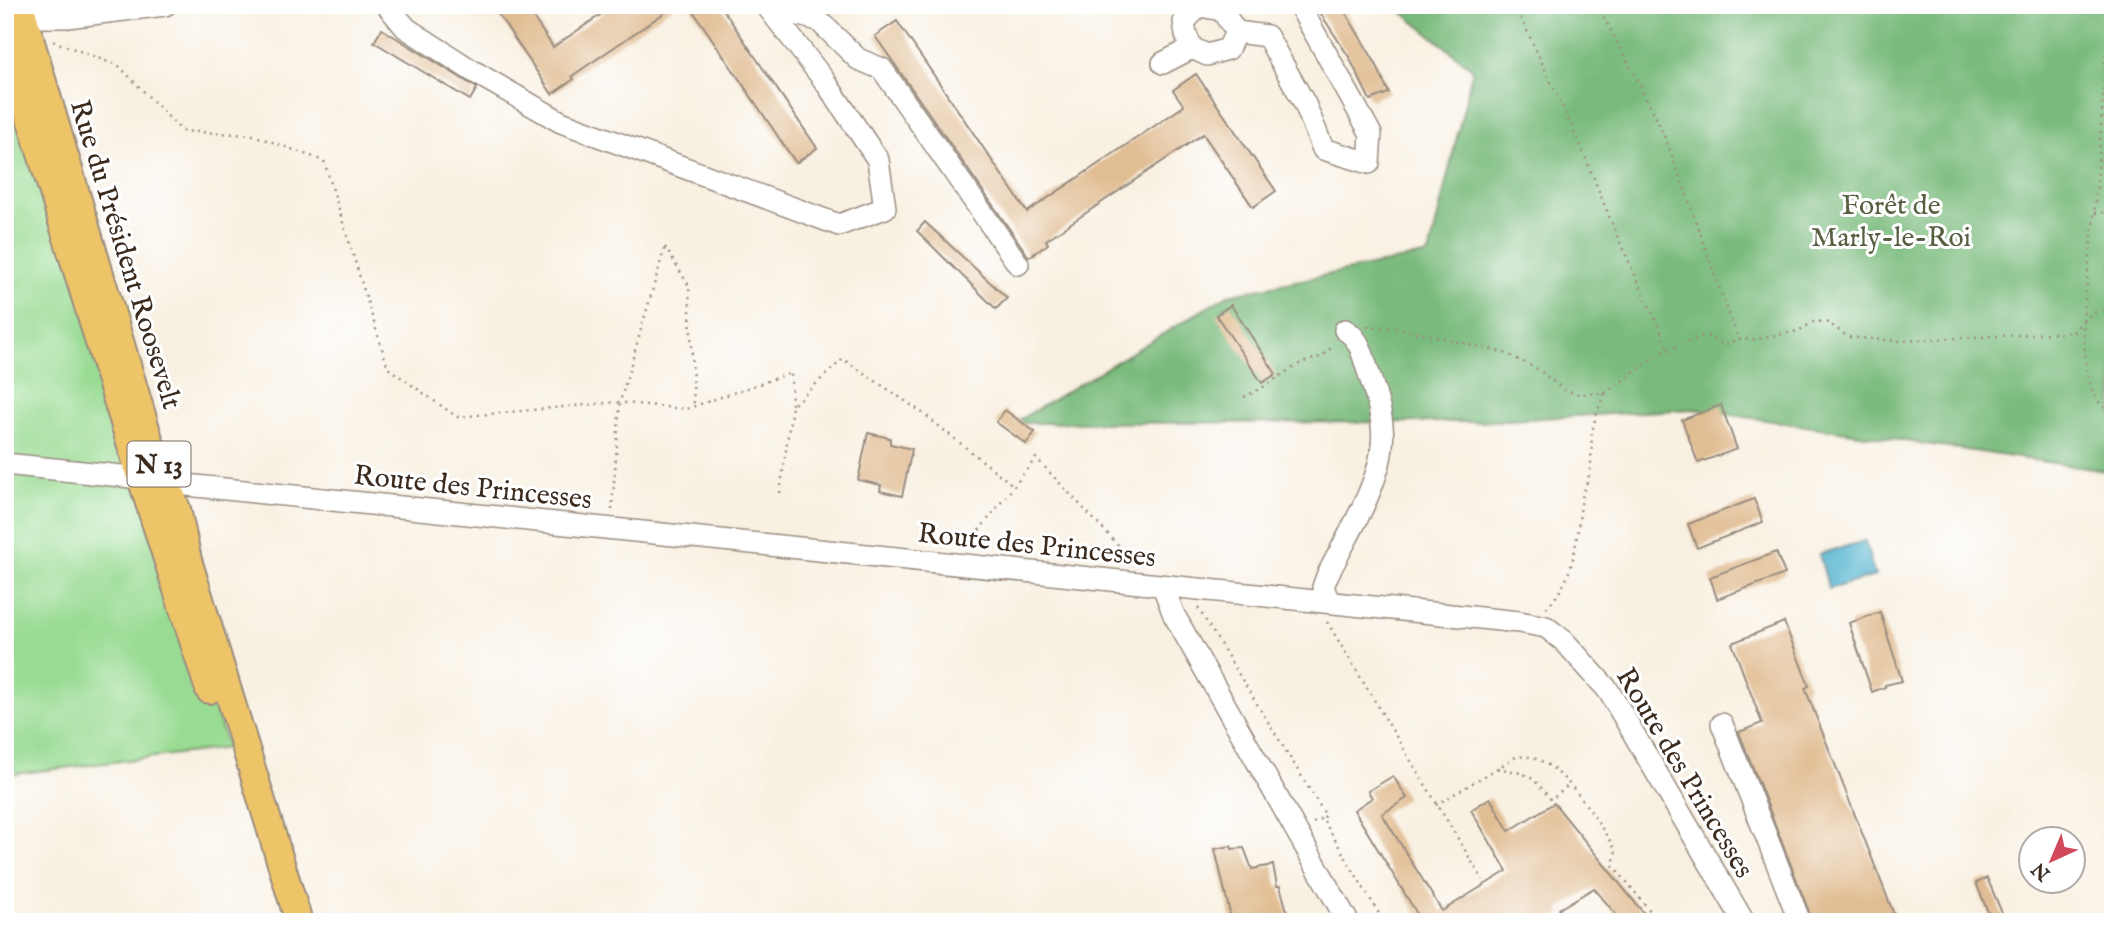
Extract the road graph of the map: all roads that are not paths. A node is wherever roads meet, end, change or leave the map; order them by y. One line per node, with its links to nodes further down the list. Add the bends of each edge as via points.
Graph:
1 (164, 5): 6 (street)
2 (387, 5): 4 (street, via 406,29 561,122 839,225 885,208 877,160 824,79)
3 (1299, 5): 7 (street, via 1371,134 1369,163 1323,149 1305,104 1267,36)
4 (767, 6): 10 (street, via 818,20 858,59 882,69)
5 (1210, 7): 7 (street); 8 (street, via 1184,22)
6 (16, 20): 13 (main road, Rue du Président Roosevelt / N 13); 14 (main road, Rue du Président Roosevelt / N 13)
7 (1236, 32): 8 (street, via 1228,49 1207,55)
8 (1192, 48): 9 (street)
9 (1163, 63)
10 (1018, 264)
11 (1345, 330): 16 (street, via 1357,341 1371,379 1381,417 1382,446 1368,491 1323,587)
12 (5, 464): 13 (street)
13 (141, 478): 18 (main road, Rue du Président Roosevelt / N 13)
14 (167, 483): 15 (street, Route des Princesses); 19 (main road, Rue du Président Roosevelt / N 13)
15 (1164, 586): 16 (street, Route des Princesses); 20 (street, via 1174,615)
16 (1328, 612): 21 (street, Route des Princesses, via 1546,627 1608,690)
17 (1722, 724): 22 (street)
18 (281, 922)
19 (299, 922)
20 (1348, 922)
21 (1744, 922)
22 (1800, 922)

